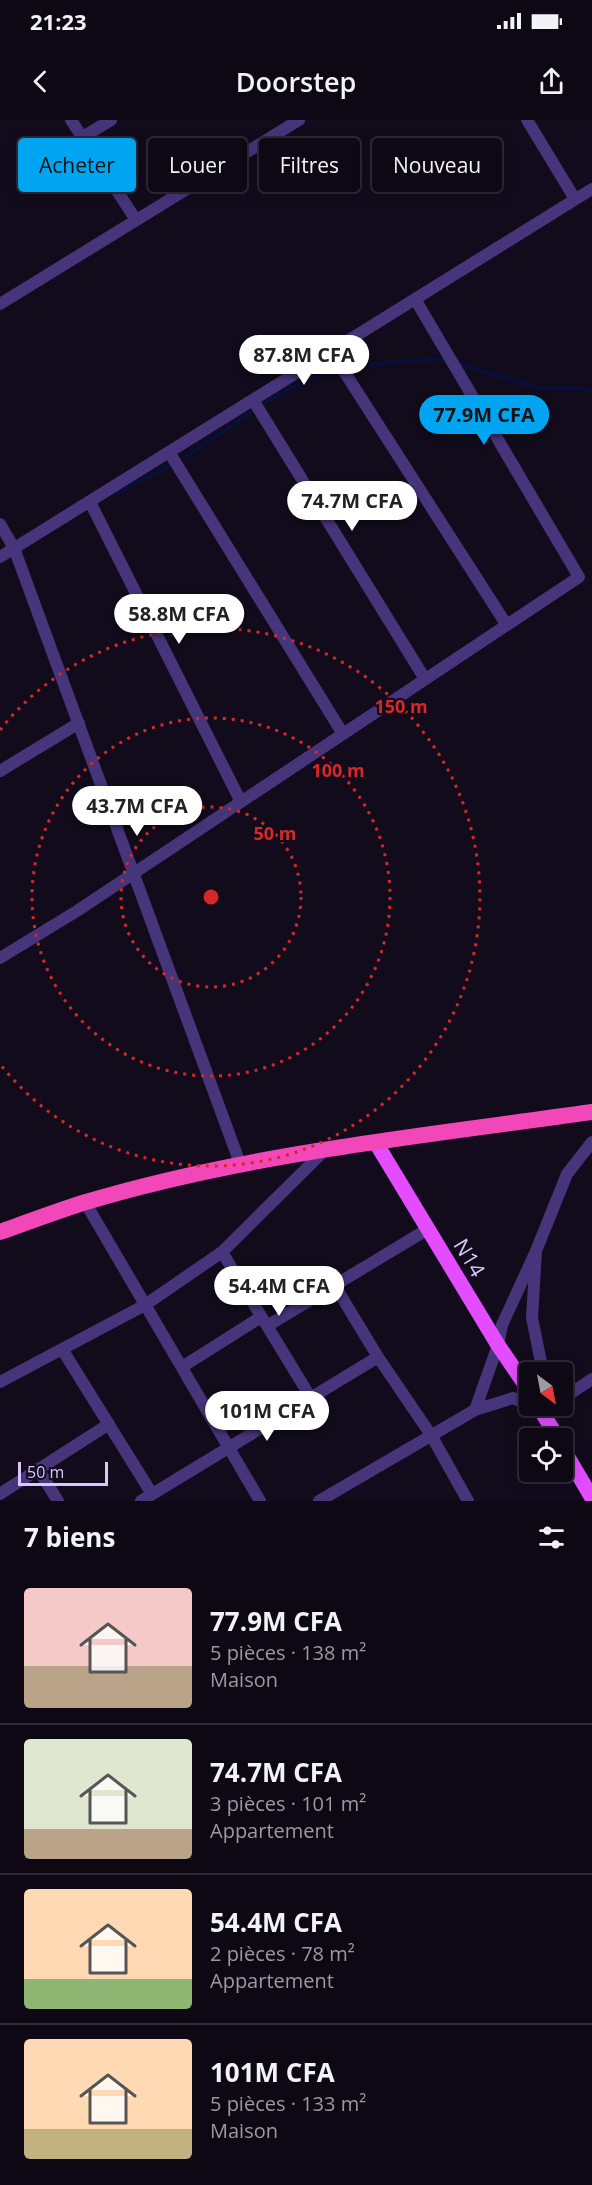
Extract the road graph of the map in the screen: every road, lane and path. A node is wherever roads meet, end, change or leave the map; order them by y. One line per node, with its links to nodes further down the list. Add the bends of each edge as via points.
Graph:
1 (70, 120): 5 (street)
2 (111, 120): 5 (street)
3 (300, 120): 9 (street)
4 (527, 120): 8 (street)
5 (81, 138)
6 (592, 189): 8 (street)
7 (117, 192): 9 (street)
8 (575, 199): 10 (street)
9 (136, 220): 11 (street)
10 (415, 299): 12 (street); 19 (street, via 579,577)
11 (0, 303)
12 (331, 351): 13 (street); 19 (street)
13 (253, 400): 14 (street); 20 (street)
14 (169, 453): 15 (street); 22 (street)
15 (90, 502): 17 (street); 24 (street)
16 (0, 524): 17 (street)
17 (14, 548): 18 (street); 21 (street)
18 (0, 557)
19 (506, 624): 20 (street)
20 (424, 679): 22 (street)
21 (79, 723): 23 (street); 25 (street)
22 (343, 734): 24 (street)
23 (0, 771)
24 (241, 802): 25 (street)
25 (134, 873): 26 (street); 31 (street)
26 (0, 958)
27 (592, 1112): 29 (highway)
28 (592, 1142): 35 (street, via 567,1174)
29 (376, 1143): 30 (highway); 33 (main road, N14)
30 (324, 1151): 31 (highway); 36 (street)
31 (241, 1166): 32 (highway)
32 (85, 1202): 34 (highway); 38 (street)
33 (428, 1229): 37 (street); 40 (main road, N14)
34 (0, 1232)
35 (536, 1251): 40 (street, via 501,1325); 43 (street, via 532,1318)
36 (222, 1252): 38 (street); 39 (street)
37 (335, 1286): 39 (street); 42 (street)
38 (146, 1305): 41 (street); 44 (street)
39 (264, 1322): 44 (street); 49 (street)
40 (498, 1345): 45 (main road, N14); 51 (street)
41 (62, 1349): 47 (street); 52 (street)
42 (378, 1357): 49 (street); 53 (street)
43 (541, 1362)
44 (182, 1367): 54 (street)
45 (519, 1376)
46 (592, 1379): 48 (street)
47 (0, 1382)
48 (573, 1392)
49 (311, 1398): 54 (street)
50 (519, 1400): 51 (street)
51 (475, 1410): 53 (street)
52 (109, 1424): 56 (street); 58 (street)
53 (432, 1436): 63 (street); 64 (street)
54 (229, 1448): 58 (street); 62 (street)
55 (573, 1466): 59 (main road)
56 (38, 1469): 57 (street); 60 (street)
57 (0, 1494)
58 (152, 1494): 61 (street)
59 (592, 1498)
60 (58, 1501)
61 (141, 1501)
62 (260, 1501)
63 (319, 1501)
64 (468, 1501)

